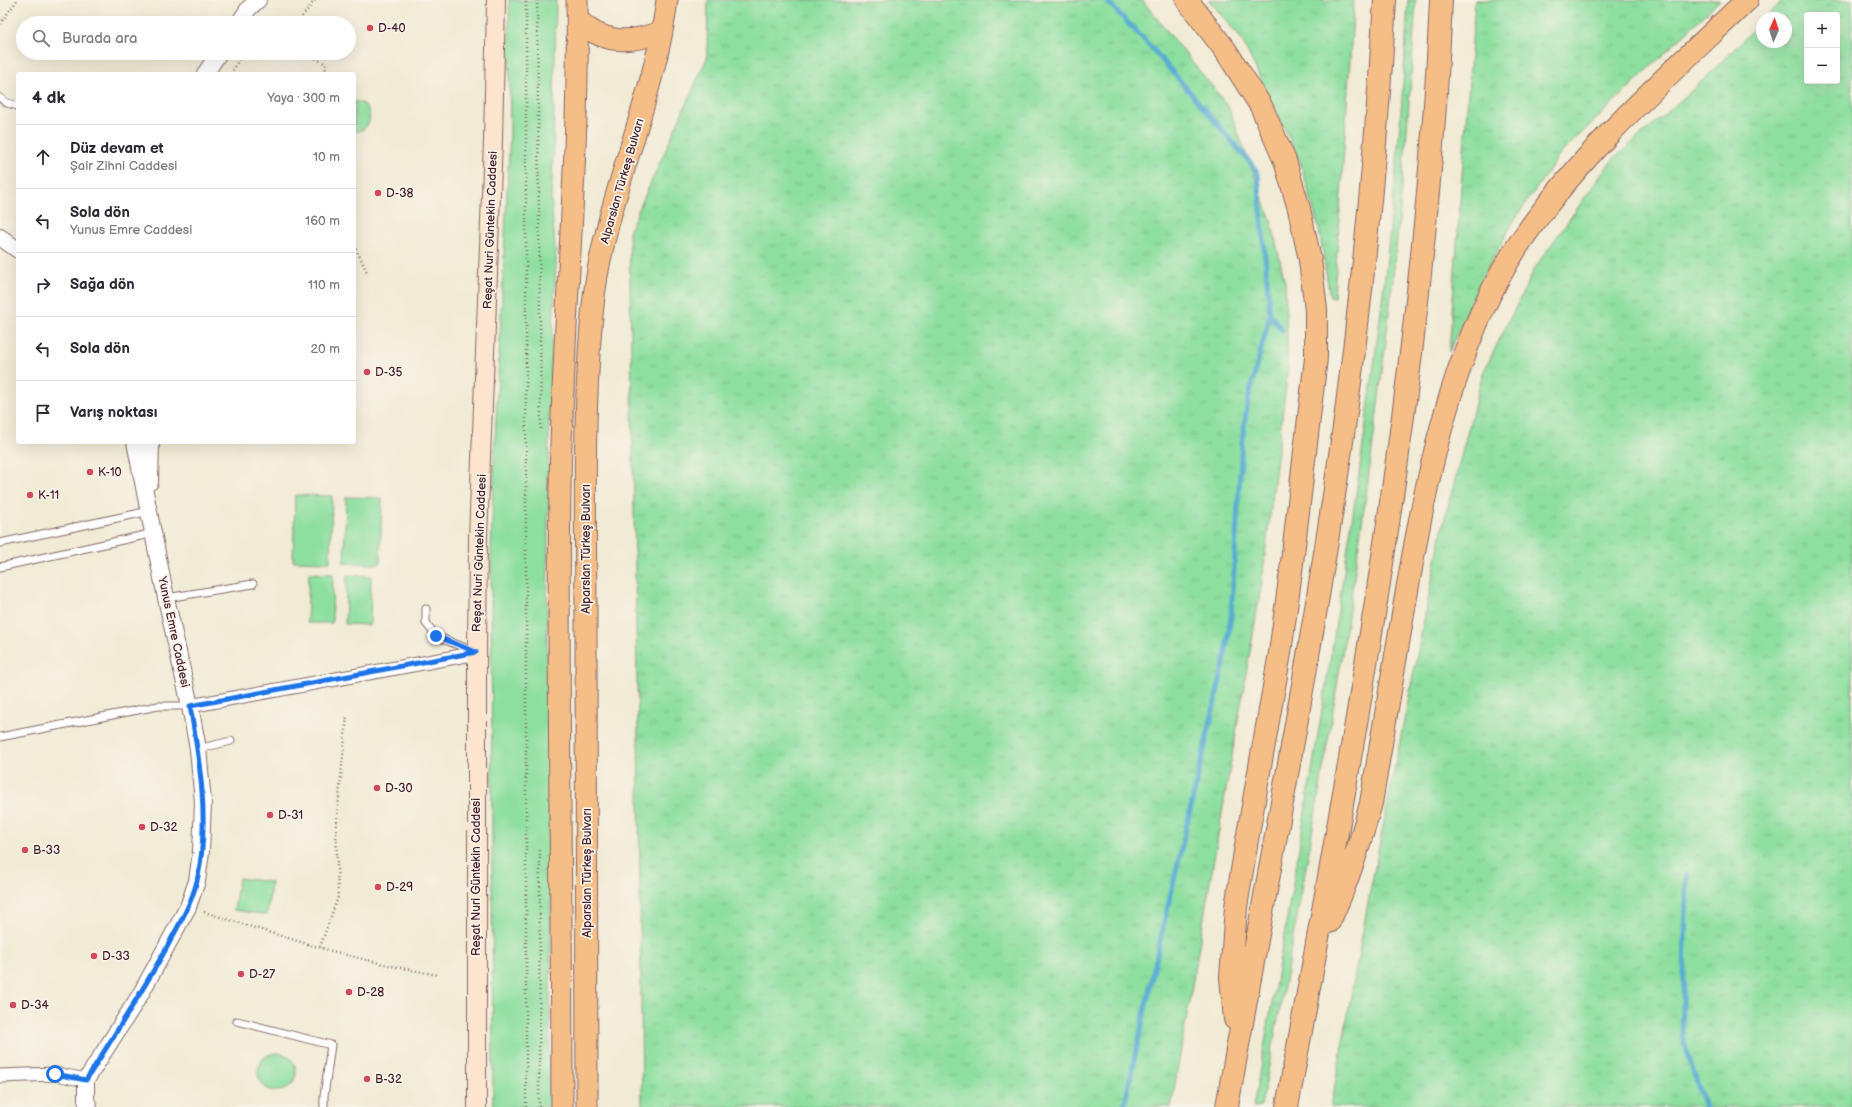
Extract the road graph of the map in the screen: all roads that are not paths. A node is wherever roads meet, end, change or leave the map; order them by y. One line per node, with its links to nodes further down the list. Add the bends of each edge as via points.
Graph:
1 (258, 0): 9 (street)
2 (496, 0): 27 (main road, Reşat Nuri Güntekin Caddesi)
3 (667, 0): 10 (main road, Alparslan Türkeş Bulvarı)
4 (1187, 0): 34 (highway, via 1226,51 1261,106 1285,161 1310,260 1316,310 1316,358 1291,571 1280,653 1236,907 1231,977)
5 (1385, 0): 34 (highway, via 1377,125 1345,422 1322,573)
6 (1441, 0): 32 (highway, via 1423,245 1394,485)
7 (1746, 0): 32 (highway, via 1643,100 1570,176 1522,240 1483,310 1446,410 1429,477 1415,543 1371,803 1338,902)
8 (577, 10): 10 (main road, via 586,28 601,37 627,40); 40 (main road, via 575,129 562,373 560,491)
9 (244, 16)
10 (662, 31): 41 (main road, Alparslan Türkeş Bulvarı, via 641,115 607,226 594,302 590,348 586,461)
11 (214, 60): 12 (street)
12 (206, 72)
13 (0, 98): 14 (lane)
14 (16, 105)
15 (0, 236): 16 (street); 17 (street)
16 (16, 240)
17 (16, 248)
18 (135, 444): 20 (street, Yunus Emre Caddesi)
19 (151, 444): 20 (street, Yunus Emre Caddesi)
20 (150, 511): 21 (street, Yunus Emre Caddesi); 22 (lane)
21 (154, 533): 23 (lane); 25 (street, Yunus Emre Caddesi)
22 (0, 543)
23 (0, 567)
24 (253, 584): 25 (lane)
25 (166, 598): 28 (street, Yunus Emre Caddesi)
26 (426, 609): 27 (lane, via 426,623 436,636)
27 (476, 652): 28 (street); 39 (main road, Reşat Nuri Güntekin Caddesi)
28 (190, 706): 29 (lane, via 158,706); 31 (street, Yunus Emre Caddesi)
29 (0, 737)
30 (231, 741): 31 (lane)
31 (198, 749): 36 (street, Yunus Emre Caddesi, via 203,802 197,881 188,907 140,995)
32 (1315, 950): 43 (highway)
33 (237, 1021): 38 (lane, via 331,1045)
34 (1237, 1048): 42 (highway)
35 (0, 1076): 36 (street, via 55,1074)
36 (86, 1080): 37 (street, via 86,1100)
37 (89, 1107)
38 (324, 1107)
39 (477, 1107)
40 (562, 1107)
41 (587, 1107)
42 (1227, 1107)
43 (1287, 1107)

